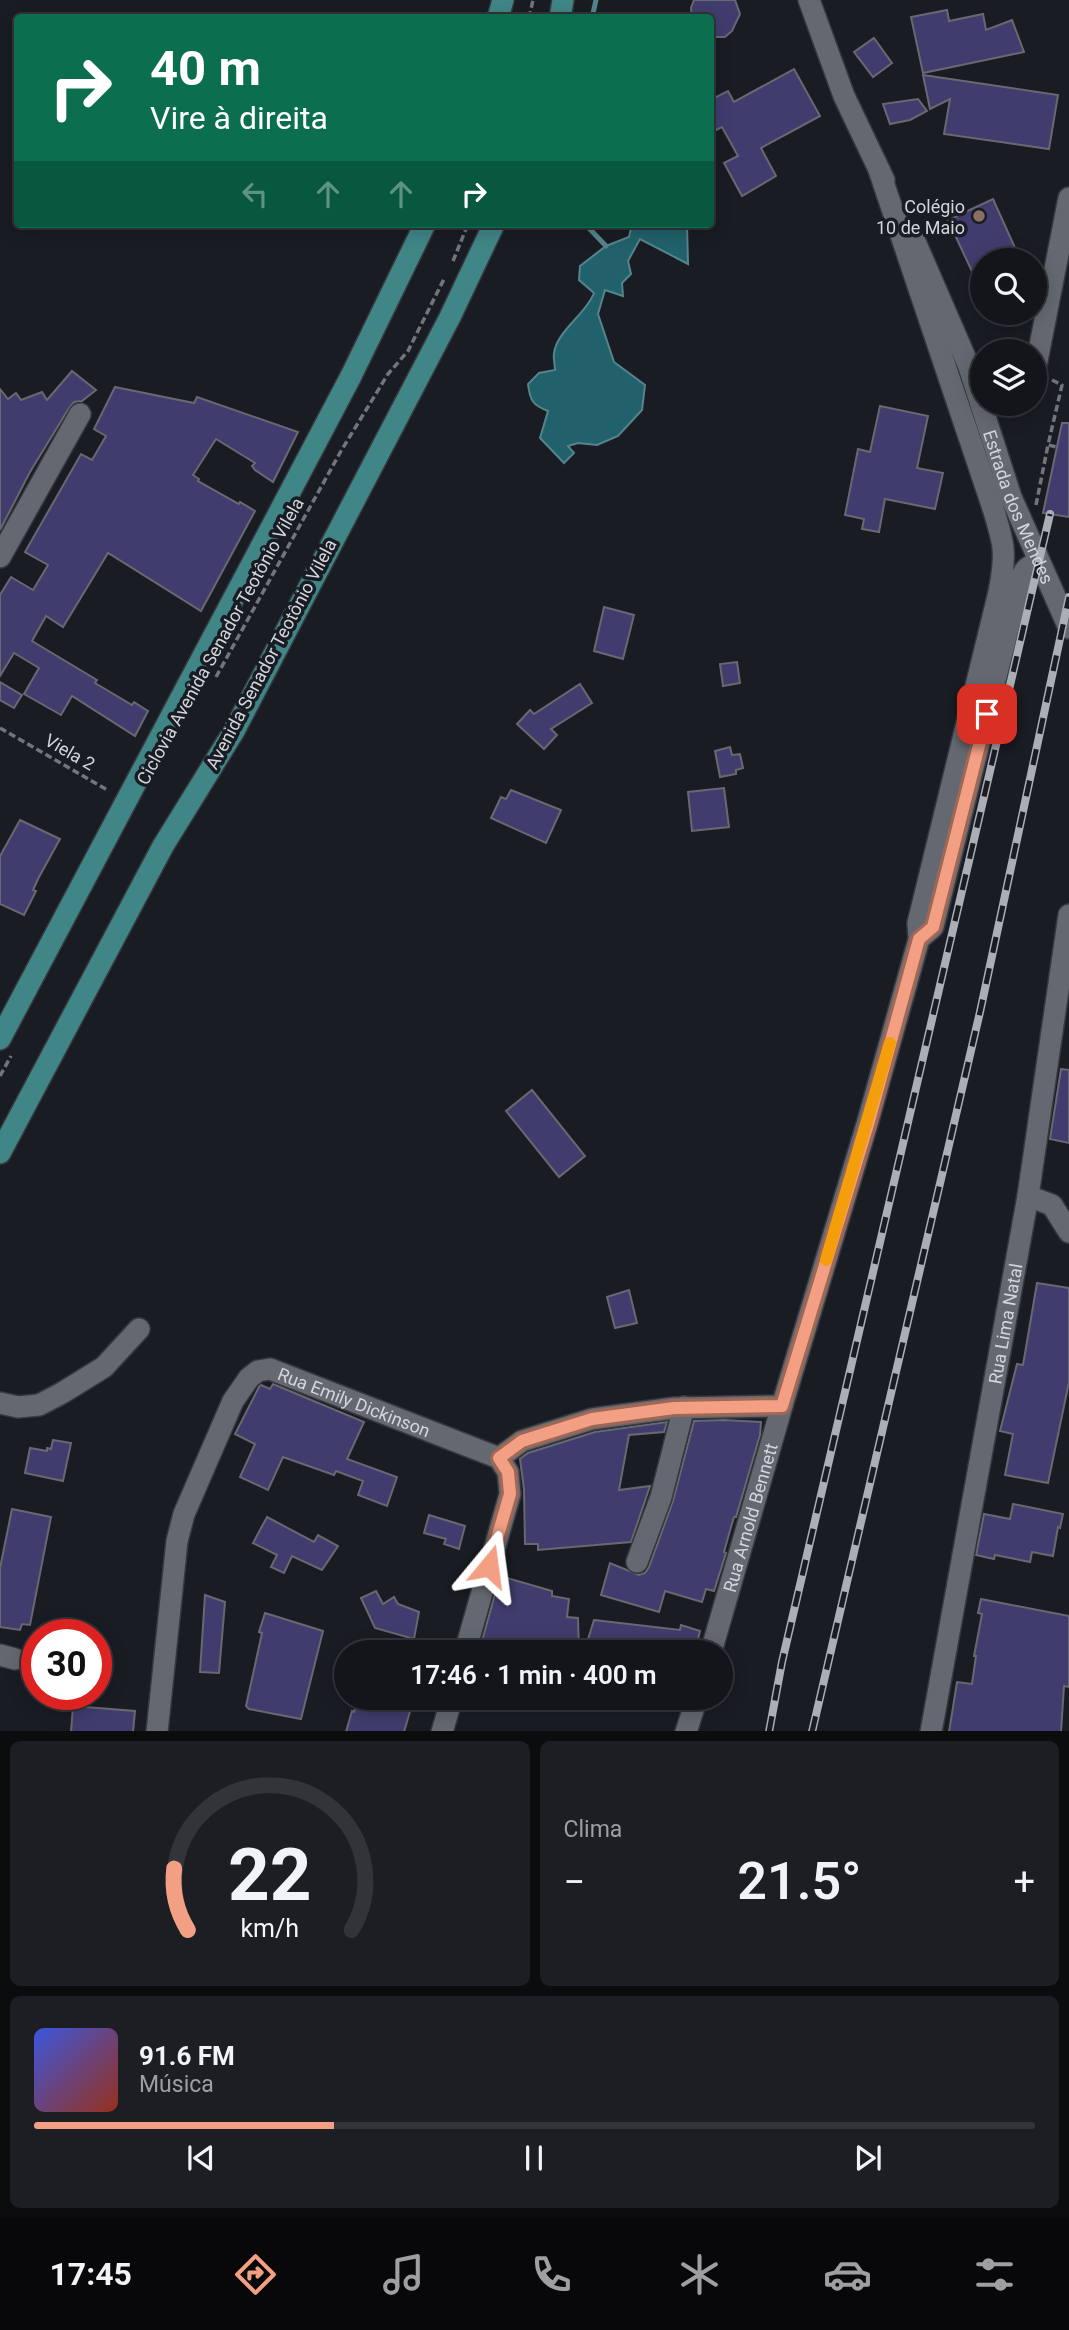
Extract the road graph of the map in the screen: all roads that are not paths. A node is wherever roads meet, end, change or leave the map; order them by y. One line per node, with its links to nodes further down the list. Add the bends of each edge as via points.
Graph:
1 (809, 0): 2 (street, Estrada dos Mendes, via 844,96)
2 (878, 170): 7 (street, Estrada dos Mendes, via 933,279); 14 (street, Rua Arnold Bennett, via 1005,550 999,592 918,923)
3 (1069, 198): 6 (street)
4 (423, 228): 15 (main road, via 339,399 126,801)
5 (492, 228): 16 (main road, Avenida Senador Teotônio Vilela, via 234,731 163,846)
6 (1042, 339)
7 (968, 364): 8 (street); 11 (street, Estrada dos Mendes, via 1011,497)
8 (970, 367)
9 (80, 414): 10 (street)
10 (0, 557)
11 (1041, 565): 12 (street, Estrada dos Mendes); 14 (street, Rua Arnold Bennett, via 1026,568 1020,581 933,927)
12 (1069, 628)
13 (1069, 915): 17 (street, Rua Lima Natal)
14 (919, 939): 21 (street, Rua Arnold Bennett)
15 (6, 1046)
16 (0, 1153)
17 (1028, 1196): 18 (street, via 1052,1205); 32 (street, Rua Lima Natal)
18 (1069, 1232)
19 (139, 1329): 20 (street, via 104,1367 62,1393 39,1405)
20 (0, 1403)
21 (782, 1406): 22 (street); 26 (street, Rua Arnold Bennett)
22 (684, 1408): 23 (street, via 592,1419 522,1441); 24 (street, via 661,1497)
23 (499, 1458): 25 (street, via 508,1472 510,1494); 29 (street, Rua Emily Dickinson, via 270,1369 248,1378 233,1401 184,1514 177,1541)
24 (637, 1562)
25 (468, 1640)
26 (714, 1640)
27 (448, 1710): 30 (street)
28 (693, 1710): 31 (street)
29 (157, 1731)
30 (442, 1731)
31 (686, 1731)
32 (931, 1731)

